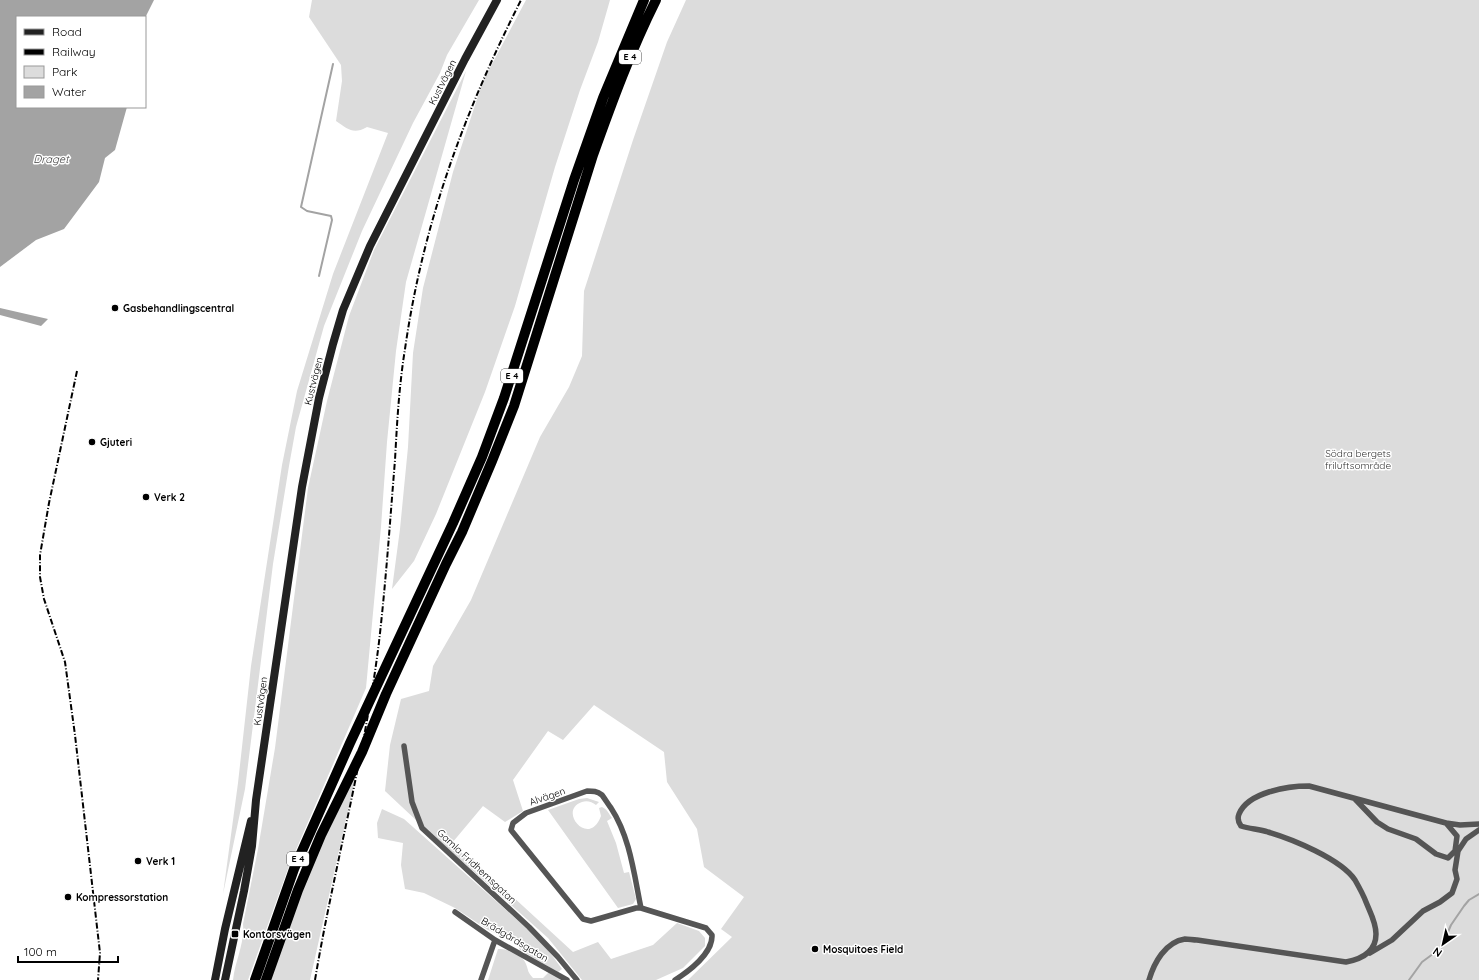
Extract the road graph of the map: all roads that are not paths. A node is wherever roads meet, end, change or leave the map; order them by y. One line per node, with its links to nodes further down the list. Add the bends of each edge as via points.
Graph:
1 (497, 0): 6 (main road, Kustvägen, via 370,246 333,344 319,398 302,486)
2 (644, 0): 14 (highway, E 4, via 602,98 507,391 482,457 294,869)
3 (656, 0): 14 (highway, E 4, via 614,95 514,406 492,461 362,752 321,835)
4 (404, 746): 19 (street, Gamla Fridhemsgatan, via 412,802 422,828 534,932)
5 (1355, 799): 7 (street); 7 (street, via 1377,822 1416,839 1436,854 1448,858 1455,851 1457,836); 13 (street, via 1308,786 1283,788 1252,800 1241,810 1237,818 1238,823 1246,828 1286,837 1333,861 1355,879 1376,931 1374,945)
6 (256, 800): 15 (main road, Kustvägen); 16 (main road, Kustvägen, via 246,884)
7 (1446, 823): 8 (street)
8 (1479, 824)
9 (1479, 830): 13 (street, via 1466,839 1458,851 1455,870 1457,880 1452,893 1423,911 1388,943)
10 (641, 908): 10 (street, Alvägen, via 621,827 601,795 587,791 526,813 513,823 511,830 583,919 590,921); 20 (street, Alvägen, via 706,928 712,935 708,950 688,971)
11 (455, 912): 12 (street, Brädgårdsgatan)
12 (495, 940): 17 (street); 18 (street, Brädgårdsgatan)
13 (1366, 955): 21 (street, via 1346,962 1184,939 1166,949 1159,957)
14 (261, 979)
15 (215, 980)
16 (225, 980)
17 (481, 980)
18 (567, 980)
19 (577, 980)
20 (675, 980)
21 (1148, 980)

